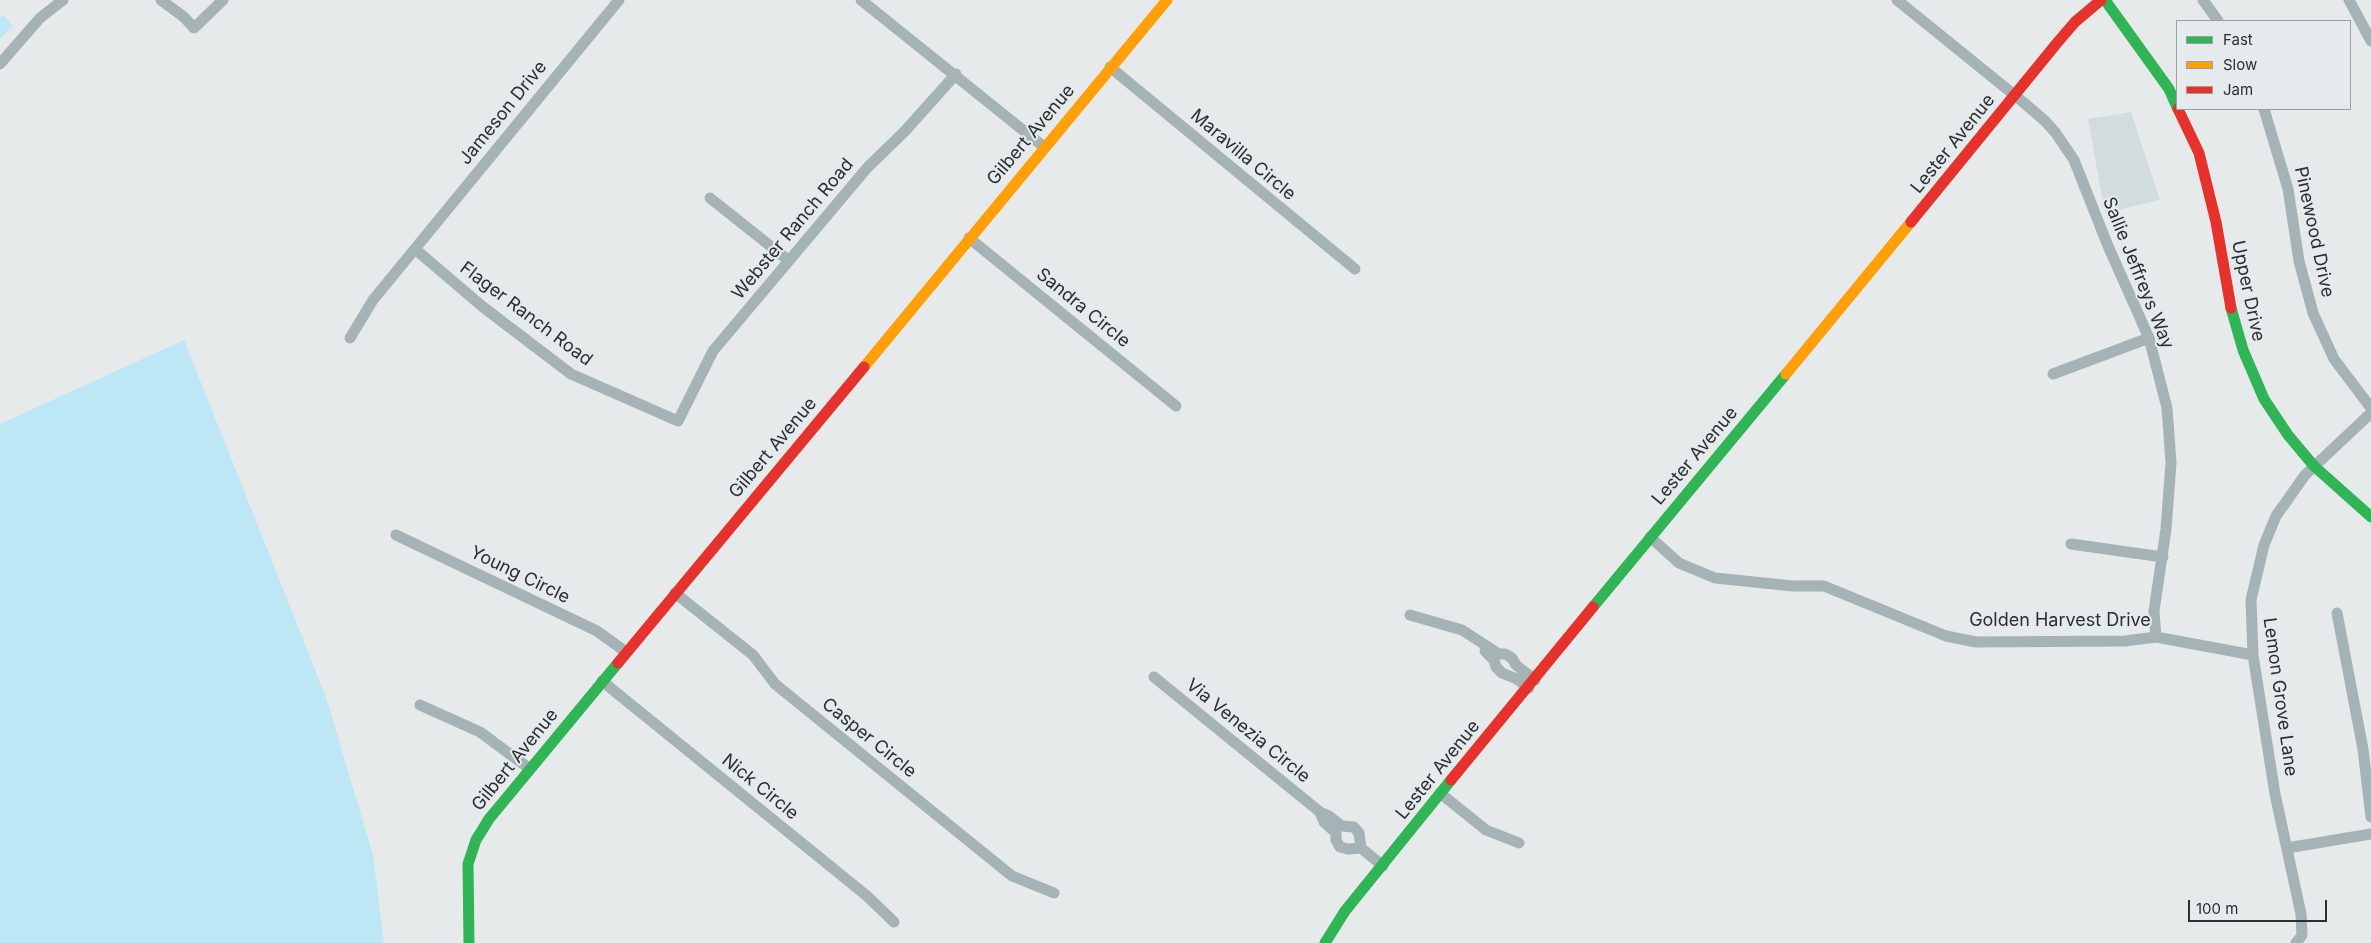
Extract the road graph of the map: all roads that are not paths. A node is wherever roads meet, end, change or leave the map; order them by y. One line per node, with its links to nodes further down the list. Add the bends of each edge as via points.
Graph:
1 (63, 0): 14 (street, via 40,18)
2 (161, 0): 3 (street, via 194,28)
3 (223, 0)
4 (619, 0): 24 (street, Jameson Drive)
5 (861, 0): 16 (street)
6 (1167, 0): 15 (street, Gilbert Avenue)
7 (1897, 0): 17 (street, Sallie Jeffreys Way)
8 (2101, 0): 17 (street, Lester Avenue, via 2075,22)
9 (2106, 0): 18 (street, Upper Drive)
10 (2203, 0): 12 (street)
11 (2349, 0): 13 (street)
12 (2217, 20)
13 (2371, 41)
14 (0, 64)
15 (1110, 67): 21 (street, Gilbert Avenue); 26 (street, Maravilla Circle)
16 (956, 74): 21 (street); 25 (street, Webster Ranch Road, via 867,168)
17 (2015, 96): 28 (street, Sallie Jeffreys Way, via 2045,121 2074,160); 37 (street, Lester Avenue)
18 (2176, 104)
19 (2179, 110): 34 (street, Upper Drive, via 2199,153 2216,222 2229,300 2243,350 2264,399)
20 (2264, 110): 31 (street, Pinewood Drive, via 2288,189 2299,261 2313,313 2334,359)
21 (1044, 147): 23 (street, Gilbert Avenue)
22 (710, 198): 25 (street)
23 (969, 238): 30 (street, Sandra Circle); 40 (street, Gilbert Avenue)
24 (415, 249): 27 (street, Jameson Drive, via 373,300); 33 (street, Flager Ranch Road, via 571,374)
25 (788, 260): 33 (street, Webster Ranch Road, via 713,350)
26 (1355, 269)
27 (350, 338)
28 (2149, 338): 29 (street); 39 (street, Sallie Jeffreys Way, via 2167,408 2171,463)
29 (2053, 374)
30 (1176, 406)
31 (2371, 408)
32 (2371, 413): 34 (street, Lemon Grove Lane)
33 (678, 421)
34 (2314, 466): 35 (street, Upper Drive); 46 (street, Lemon Grove Lane, via 2276,516 2264,545 2251,600)
35 (2371, 517)
36 (396, 535): 45 (street, Young Circle, via 597,631)
37 (1650, 537): 43 (street, Golden Harvest Drive, via 1679,563 1715,578 1824,586 1946,636 1976,642 2125,641); 49 (street, Lester Avenue)
38 (2071, 544): 39 (street)
39 (2163, 557): 43 (street, Sallie Jeffreys Way, via 2154,611)
40 (675, 593): 45 (street, Gilbert Avenue); 60 (street, Casper Circle, via 753,655 775,684 1012,876)
41 (2338, 613): 54 (street, via 2363,749)
42 (1410, 615): 44 (street, via 1462,630)
43 (2156, 637): 46 (street, Golden Harvest Drive)
44 (1480, 643): 49 (street, via 1512,658); 49 (street, via 1502,674)
45 (626, 652): 48 (street, Gilbert Avenue)
46 (2253, 655): 58 (street, Lemon Grove Lane)
47 (1154, 677): 53 (street, Via Venezia Circle)
48 (602, 681): 51 (street, Gilbert Avenue); 61 (street, Nick Circle, via 867,896)
49 (1532, 684): 52 (street, Lester Avenue)
50 (420, 705): 51 (street, via 480,732)
51 (530, 769): 63 (street, Gilbert Avenue, via 476,840 468,864)
52 (1440, 793): 56 (street, via 1486,830); 59 (street, Lester Avenue)
53 (1320, 812): 57 (street, Via Venezia Circle, via 1342,826 1354,827); 57 (street, Via Venezia Circle, via 1324,822 1336,833 1340,846)
54 (2371, 818)
55 (2371, 834): 58 (street)
56 (1519, 843)
57 (1361, 848): 59 (street, Via Venezia Circle)
58 (2287, 848): 62 (street, Lemon Grove Lane, via 2301,914)
59 (1383, 866): 64 (street, Lester Avenue, via 1345,911)
60 (1054, 893)
61 (894, 922)
62 (2299, 939)
63 (469, 943)
64 (1325, 943)

